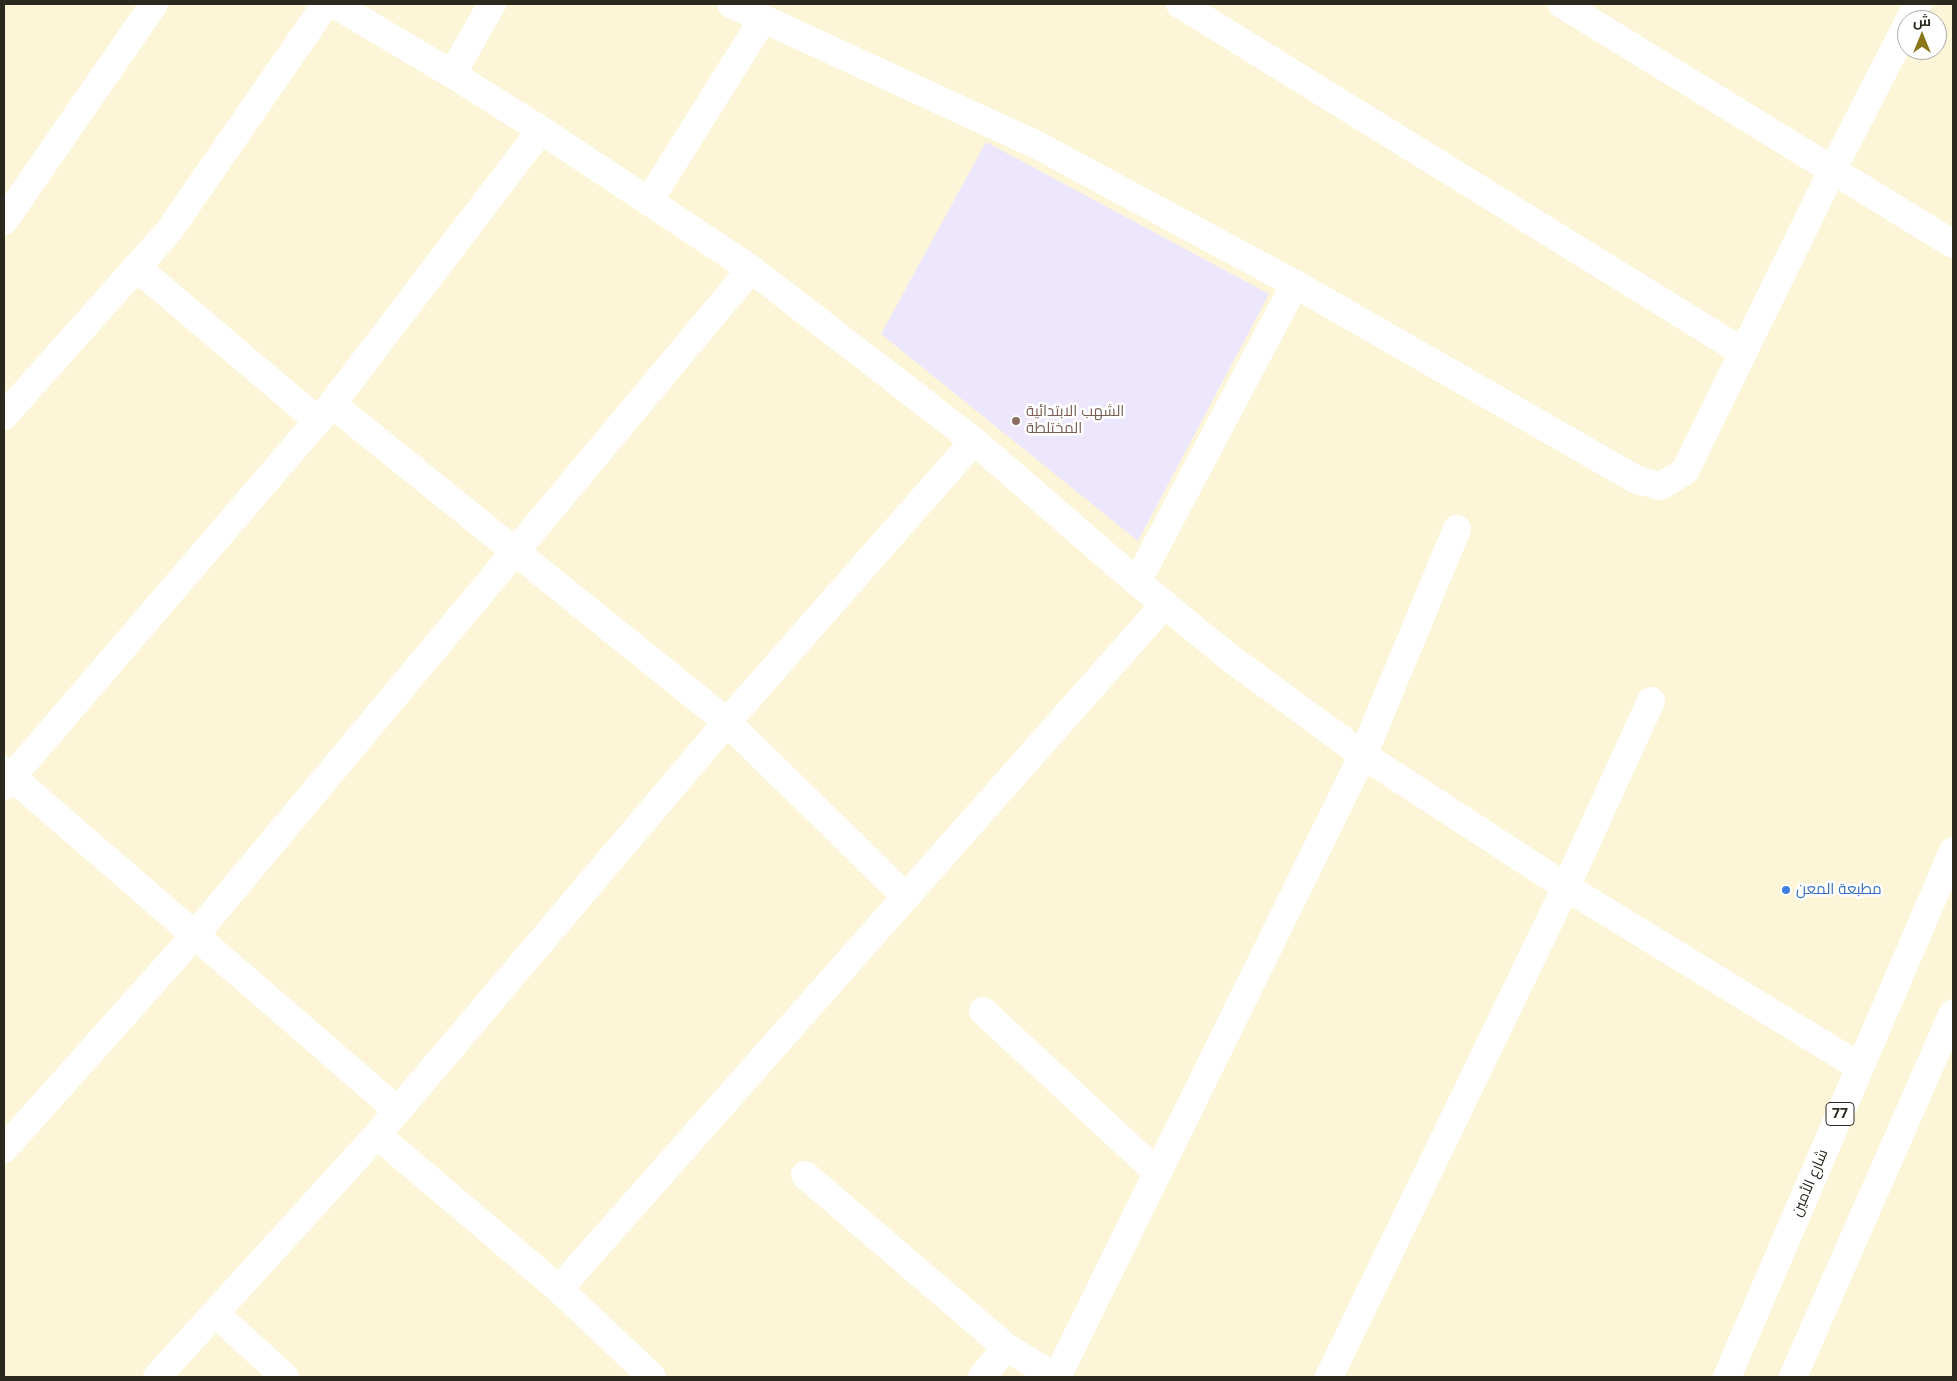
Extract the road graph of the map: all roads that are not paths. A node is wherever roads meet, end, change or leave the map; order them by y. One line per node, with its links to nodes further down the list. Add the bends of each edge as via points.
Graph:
1 (154, 4): 14 (street)
2 (326, 4): 16 (street, via 169,231)
3 (334, 4): 10 (street)
4 (492, 4): 10 (street)
5 (731, 4): 8 (street)
6 (1180, 4): 19 (street)
7 (1562, 4): 12 (street)
8 (763, 19): 13 (street); 18 (street, via 1037,145)
9 (1897, 43): 12 (street)
10 (452, 74): 11 (street)
11 (541, 130): 13 (street); 20 (street)
12 (1832, 170): 15 (street); 19 (street)
13 (649, 202): 17 (street)
14 (4, 221)
15 (1953, 244)
16 (136, 267): 20 (street); 21 (street)
17 (751, 269): 22 (street); 24 (street)
18 (1294, 284): 19 (street, via 1637,480 1661,486 1685,471); 25 (street)
19 (1743, 352)
20 (325, 412): 24 (street); 30 (street)
21 (4, 416)
22 (974, 441): 25 (street); 28 (street)
23 (1457, 529): 29 (street)
24 (517, 552): 28 (street); 34 (street)
25 (1137, 582): 26 (street)
26 (1164, 605): 29 (street, via 1230,658); 33 (street)
27 (1651, 701): 32 (street)
28 (727, 722): 33 (street); 38 (street)
29 (1363, 755): 32 (street); 41 (street)
30 (6, 778): 34 (street)
31 (1953, 851): 37 (street, شارع الأمين / 77)
32 (1566, 887): 37 (street); 51 (street)
33 (906, 897): 43 (street)
34 (195, 935): 38 (street); 40 (street)
35 (983, 1011): 41 (street)
36 (1953, 1012): 53 (street)
37 (1860, 1067): 52 (street, شارع الأمين / 77)
38 (397, 1110): 39 (street)
39 (377, 1135): 43 (street); 44 (street)
40 (4, 1149)
41 (1158, 1174): 50 (street)
42 (805, 1175): 45 (street)
43 (559, 1289): 48 (street)
44 (215, 1313): 46 (street); 47 (street)
45 (1006, 1347): 49 (street); 50 (street)
46 (157, 1377)
47 (285, 1377)
48 (652, 1377)
49 (982, 1377)
50 (1056, 1377)
51 (1329, 1377)
52 (1727, 1377)
53 (1793, 1377)

